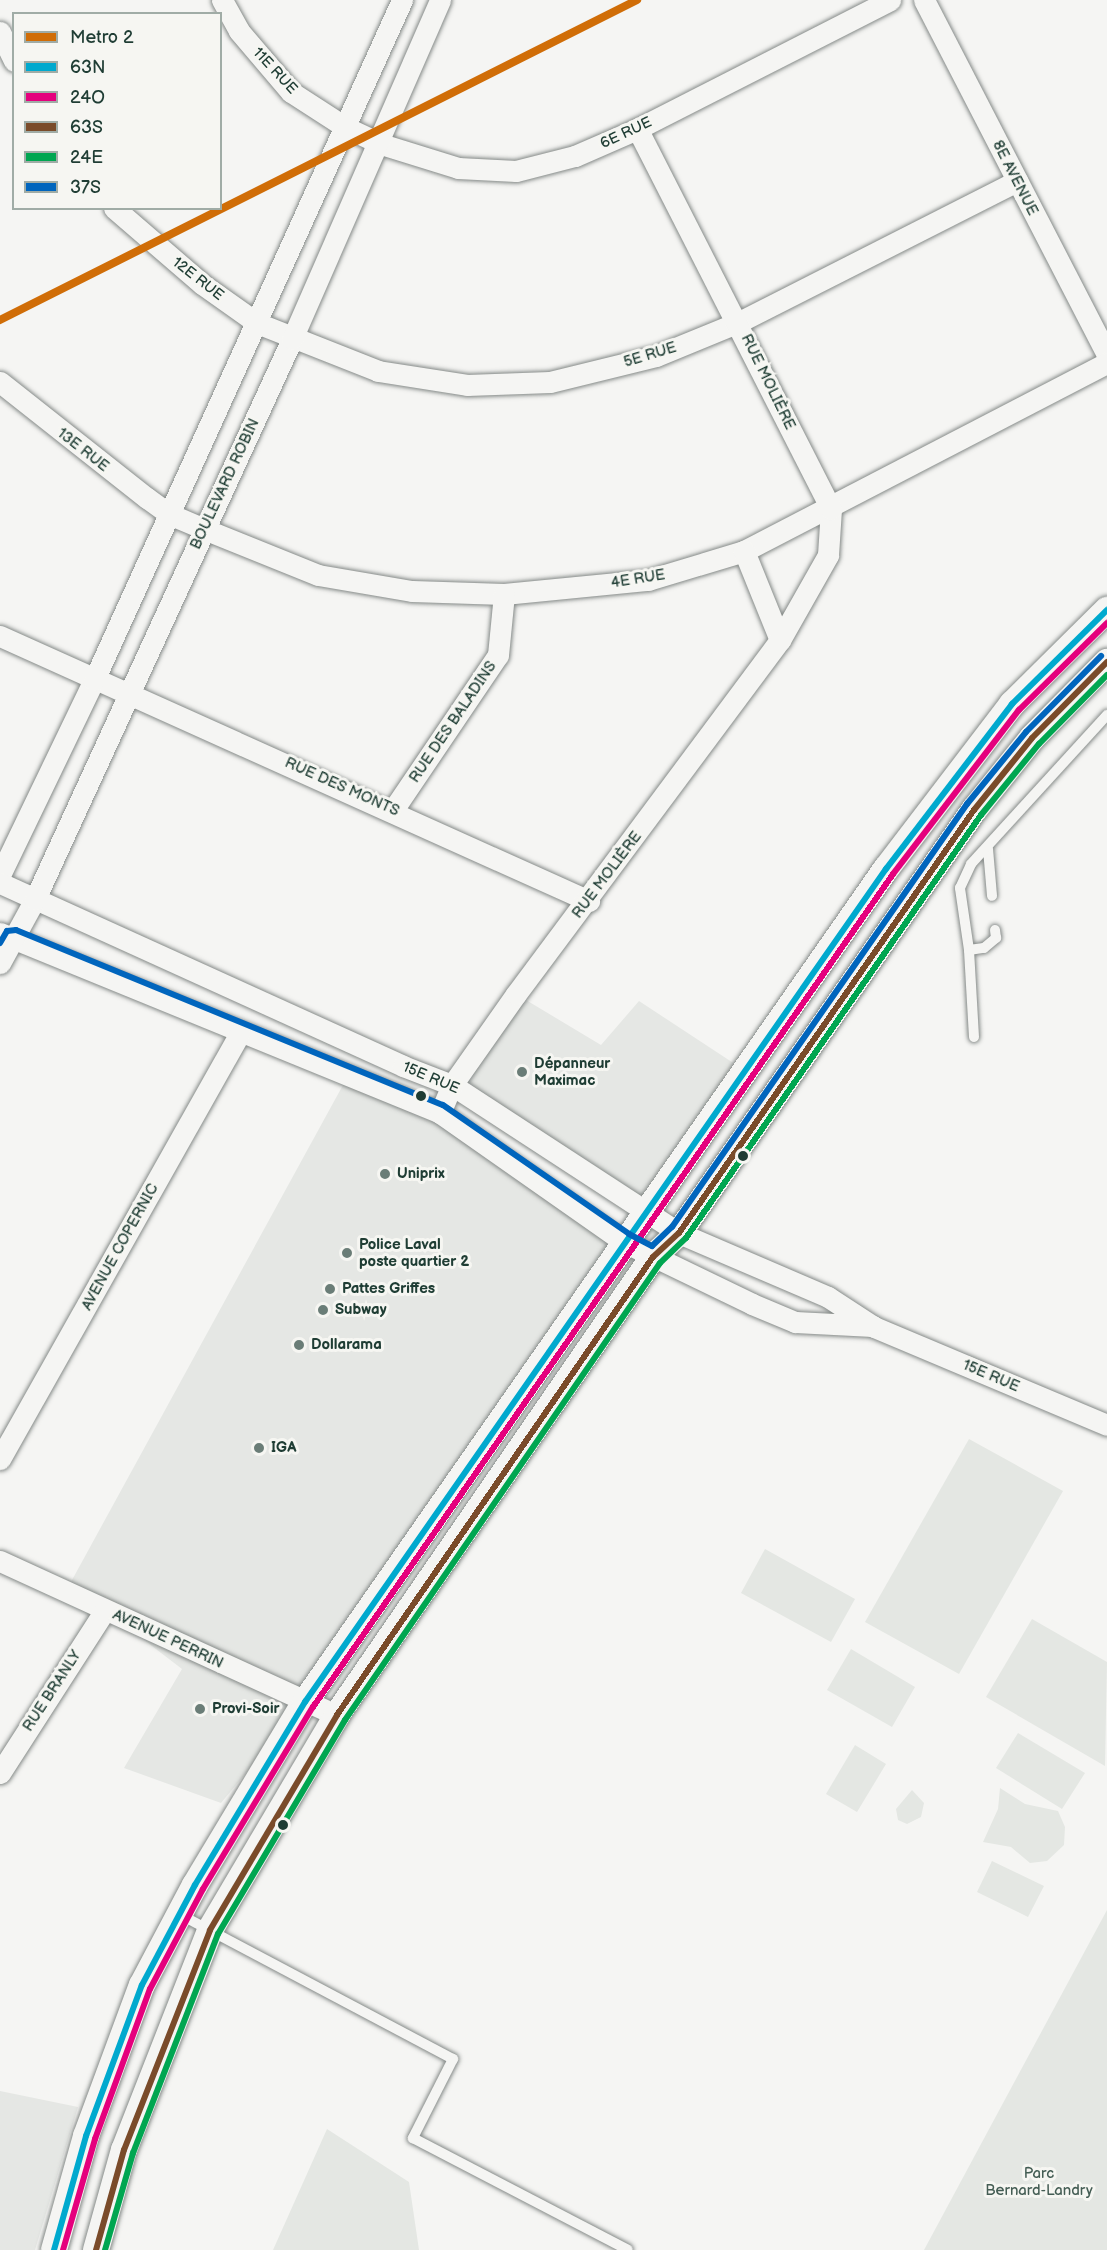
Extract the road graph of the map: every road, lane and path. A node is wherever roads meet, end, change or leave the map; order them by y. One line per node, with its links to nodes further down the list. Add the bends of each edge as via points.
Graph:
1 (222, 0): 8 (street, 11E RUE, via 239,31 291,92)
2 (402, 0): 8 (street)
3 (440, 0): 10 (street, BOULEVARD ROBIN)
4 (890, 0): 9 (street, 6E RUE)
5 (924, 0): 11 (street, 8E AVENUE)
6 (0, 32): 7 (street)
7 (12, 57)
8 (345, 127): 10 (street, 6E RUE); 14 (street)
9 (637, 129): 10 (street, 6E RUE, via 575,156 516,171 458,168); 13 (street, RUE MOLIÈRE)
10 (381, 144): 15 (street, BOULEVARD ROBIN)
11 (1017, 181): 13 (street, 5E RUE); 16 (street, 8E AVENUE)
12 (116, 210): 14 (street, 12E RUE, via 202,284)
13 (739, 322): 15 (street, 5E RUE, via 656,356 550,382 467,386 378,372); 19 (street, RUE MOLIÈRE)
14 (257, 323): 15 (street, 5E RUE); 20 (street)
15 (292, 339): 21 (street, BOULEVARD ROBIN)
16 (1107, 355)
17 (1107, 363): 19 (street, 4E RUE)
18 (0, 382): 20 (street, 13E RUE)
19 (831, 509): 22 (street, 4E RUE); 26 (street, RUE MOLIÈRE, via 828,555)
20 (170, 514): 21 (street, 4E RUE); 28 (street)
21 (204, 529): 23 (street, 4E RUE, via 318,575 412,591); 29 (street, BOULEVARD ROBIN)
22 (744, 551): 23 (street, 4E RUE, via 648,580); 26 (street)
23 (504, 594): 31 (street, RUE DES BALADINS, via 498,655)
24 (1107, 610): 46 (street, via 1012,704 944,790)
25 (0, 636): 28 (street, RUE DES MONTS)
26 (780, 640): 37 (street, RUE MOLIÈRE)
27 (1107, 662): 47 (street, via 1032,738 974,810)
28 (94, 680): 29 (street, RUE DES MONTS); 33 (street)
29 (130, 692): 31 (street, RUE DES MONTS); 36 (street, BOULEVARD ROBIN)
30 (1107, 715): 32 (lane)
31 (393, 810): 37 (street, RUE DES MONTS)
32 (988, 849): 35 (lane); 40 (lane, via 971,864 960,888)
33 (0, 875)
34 (0, 883): 36 (street, 15E RUE)
35 (992, 896)
36 (35, 899): 39 (street, BOULEVARD ROBIN); 44 (street, 15E RUE)
37 (589, 902): 44 (street, RUE MOLIÈRE)
38 (995, 930): 40 (lane, via 996,938 984,948)
39 (7, 936): 41 (street, BOULEVARD ROBIN); 42 (street, 15E RUE)
40 (969, 950): 43 (lane)
41 (0, 963)
42 (239, 1034): 45 (street, 15E RUE); 52 (street, AVENUE COPERNIC)
43 (974, 1037)
44 (453, 1085): 45 (street, RUE MOLIÈRE); 46 (street, 15E RUE)
45 (440, 1113): 48 (street, 15E RUE)
46 (644, 1213): 47 (street, 15E RUE); 48 (street)
47 (679, 1233): 49 (street); 50 (street, 15E RUE, via 828,1297)
48 (624, 1242): 49 (street, 15E RUE); 55 (street)
49 (653, 1257): 50 (street, 15E RUE, via 795,1322); 56 (street)
50 (874, 1327): 51 (street, 15E RUE)
51 (1107, 1425)
52 (0, 1459)
53 (0, 1561): 54 (street, AVENUE PERRIN)
54 (105, 1610): 55 (street, AVENUE PERRIN); 57 (street, RUE BRANLY)
55 (305, 1702): 56 (street, AVENUE PERRIN); 58 (street)
56 (337, 1715): 59 (street)
57 (0, 1773)
58 (178, 1914): 59 (lane); 60 (street, via 142,1985 88,2130)
59 (210, 1930): 61 (street, via 124,2150); 62 (lane, via 453,2059 413,2138)
60 (54, 2250)
61 (96, 2250)
62 (628, 2250)

